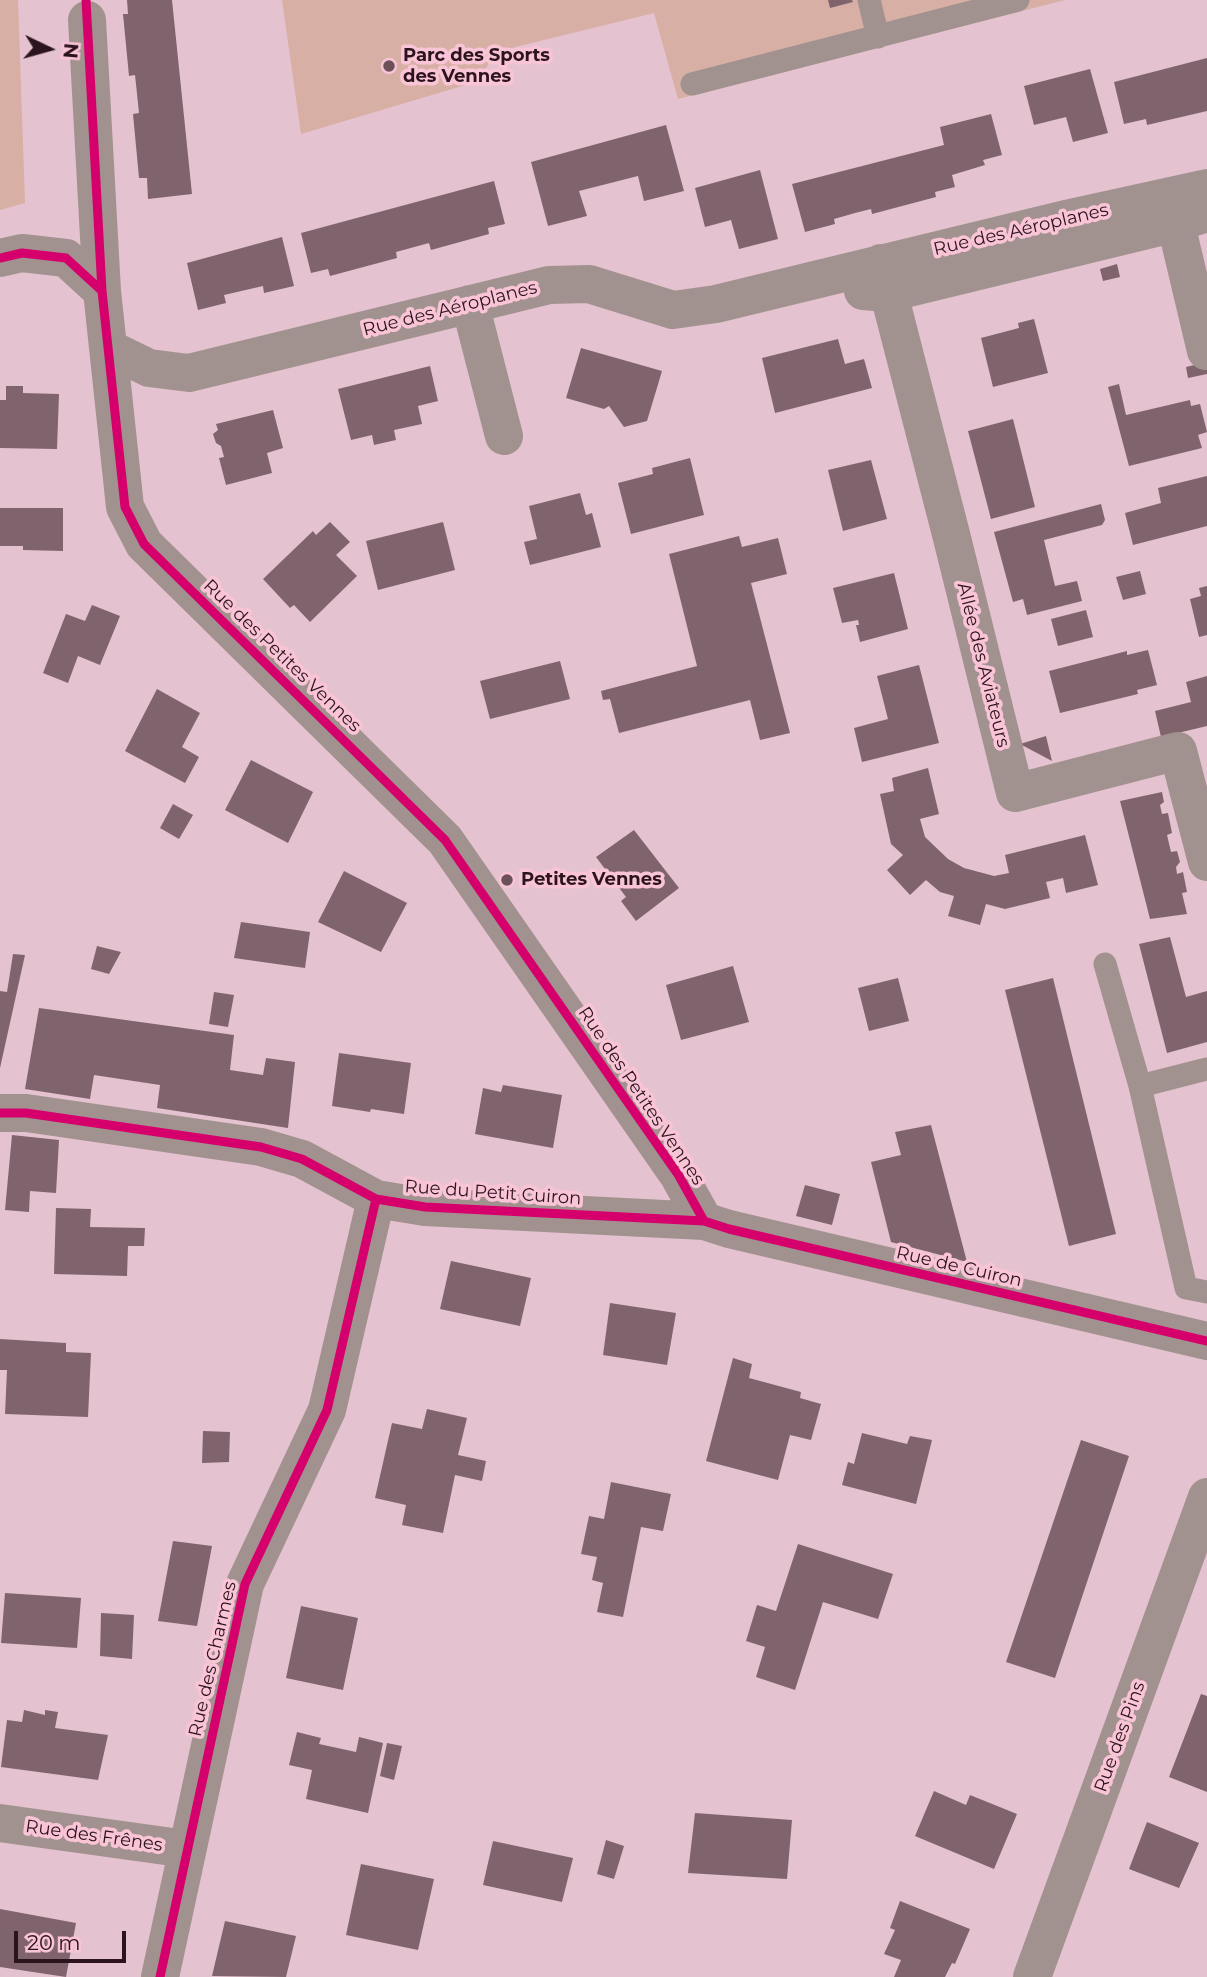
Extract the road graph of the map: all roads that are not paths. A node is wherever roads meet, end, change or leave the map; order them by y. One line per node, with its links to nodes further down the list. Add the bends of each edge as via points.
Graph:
1 (869, 0): 4 (lane)
2 (1018, 0): 4 (lane)
3 (87, 20): 10 (street, Rue des Petites Vennes)
4 (878, 37): 5 (lane)
5 (692, 84)
6 (1207, 188): 7 (street, Rue des Aéroplanes)
7 (1184, 211): 9 (street, Rue des Aéroplanes); 13 (street)
8 (0, 258): 10 (street, via 22,253 66,258)
9 (884, 278): 11 (street, Rue des Aéroplanes, via 795,284 673,310 589,284 549,285); 15 (street, Allée des Aviateurs, via 1015,793 1178,751)
10 (102, 291): 12 (street, Rue des Petites Vennes)
11 (470, 304): 12 (street, Rue des Aéroplanes, via 189,373 149,368); 14 (street)
12 (108, 348): 21 (street, Rue des Petites Vennes, via 125,507 145,544 445,840 679,1176)
13 (1206, 351)
14 (504, 436)
15 (1207, 862)
16 (1105, 964): 18 (lane)
17 (1207, 1069): 18 (lane)
18 (1140, 1086): 22 (lane, via 1186,1288)
19 (0, 1113): 20 (street, Rue du Petit Cuiron, via 261,1147 302,1159)
20 (376, 1199): 21 (street, Rue du Petit Cuiron, via 425,1207); 26 (street, Rue des Charmes, via 327,1410 245,1584)
21 (704, 1221): 23 (street, Rue de Cuiron)
22 (1207, 1292)
23 (1207, 1341)
24 (1207, 1497): 28 (street, Rue des Pins)
25 (0, 1823): 26 (street, Rue des Frênes)
26 (187, 1849): 27 (street, Rue des Charmes)
27 (160, 1977)
28 (1032, 1977)

